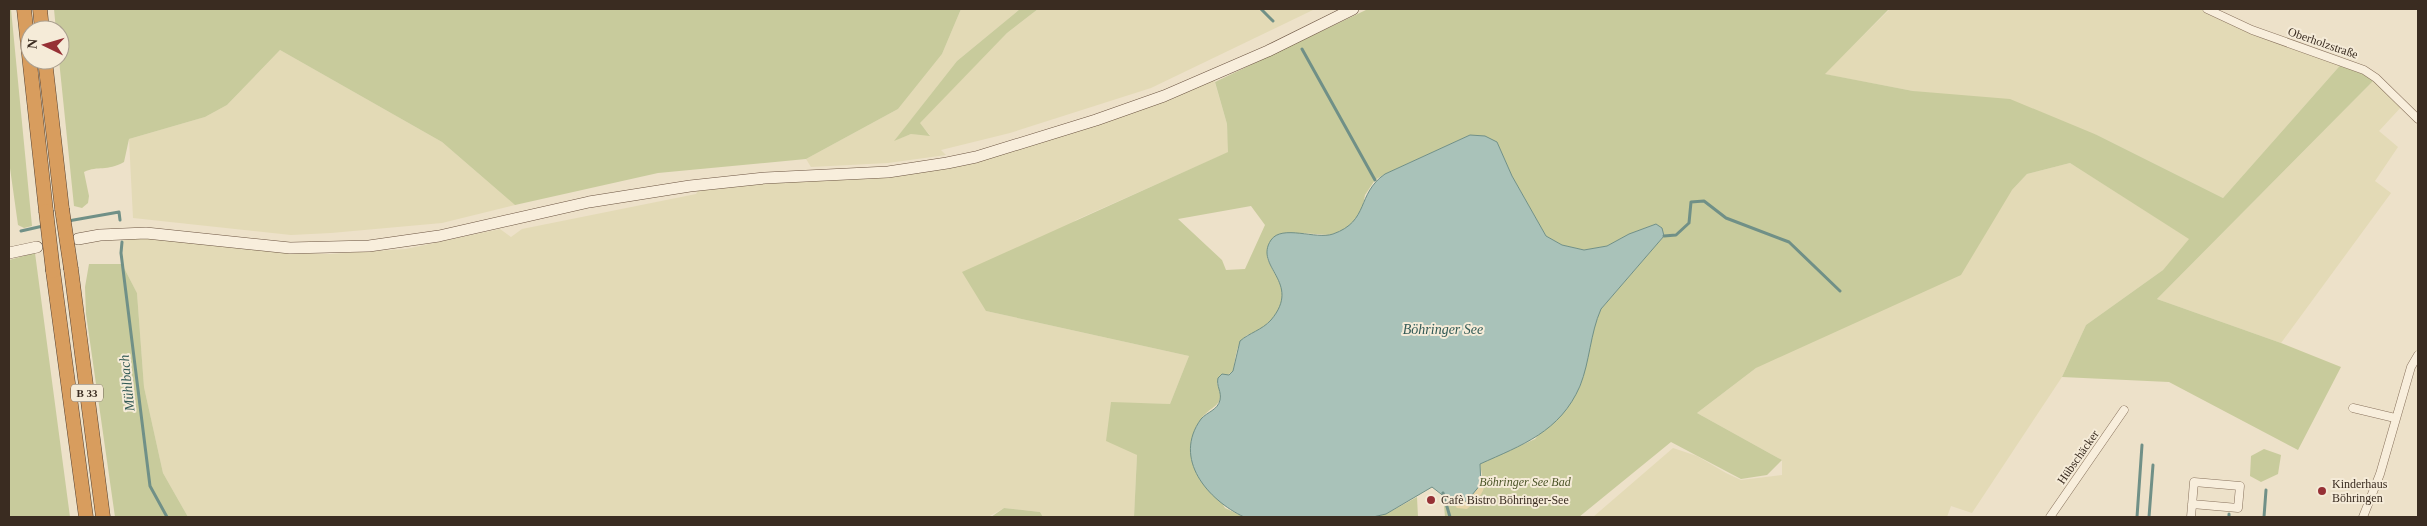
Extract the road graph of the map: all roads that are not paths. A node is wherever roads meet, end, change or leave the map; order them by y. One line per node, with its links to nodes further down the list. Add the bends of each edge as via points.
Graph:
1 (24, 9): 15 (highway, B 33, bridge, via 53,271)
2 (1353, 9): 6 (street, via 1260,55 1164,96 1068,129 940,165 888,172 765,178 690,186 589,202 439,236 369,246 290,248 146,233)
3 (2207, 9): 5 (street, Oberholzstraße, via 2252,30 2364,70)
4 (46, 70): 16 (highway, B 33, bridge)
5 (2418, 119)
6 (78, 239)
7 (37, 247): 8 (street)
8 (9, 253)
9 (2418, 355): 10 (street)
10 (2414, 368): 13 (street)
11 (2353, 408): 13 (street)
12 (2124, 410): 17 (street, Hübschäcker)
13 (2395, 418): 19 (street, via 2380,474)
14 (2192, 504): 14 (street, via 2194,482 2240,486 2238,508); 18 (street)
15 (86, 517)
16 (103, 517)
17 (2050, 517)
18 (2191, 517)
19 (2362, 517)

